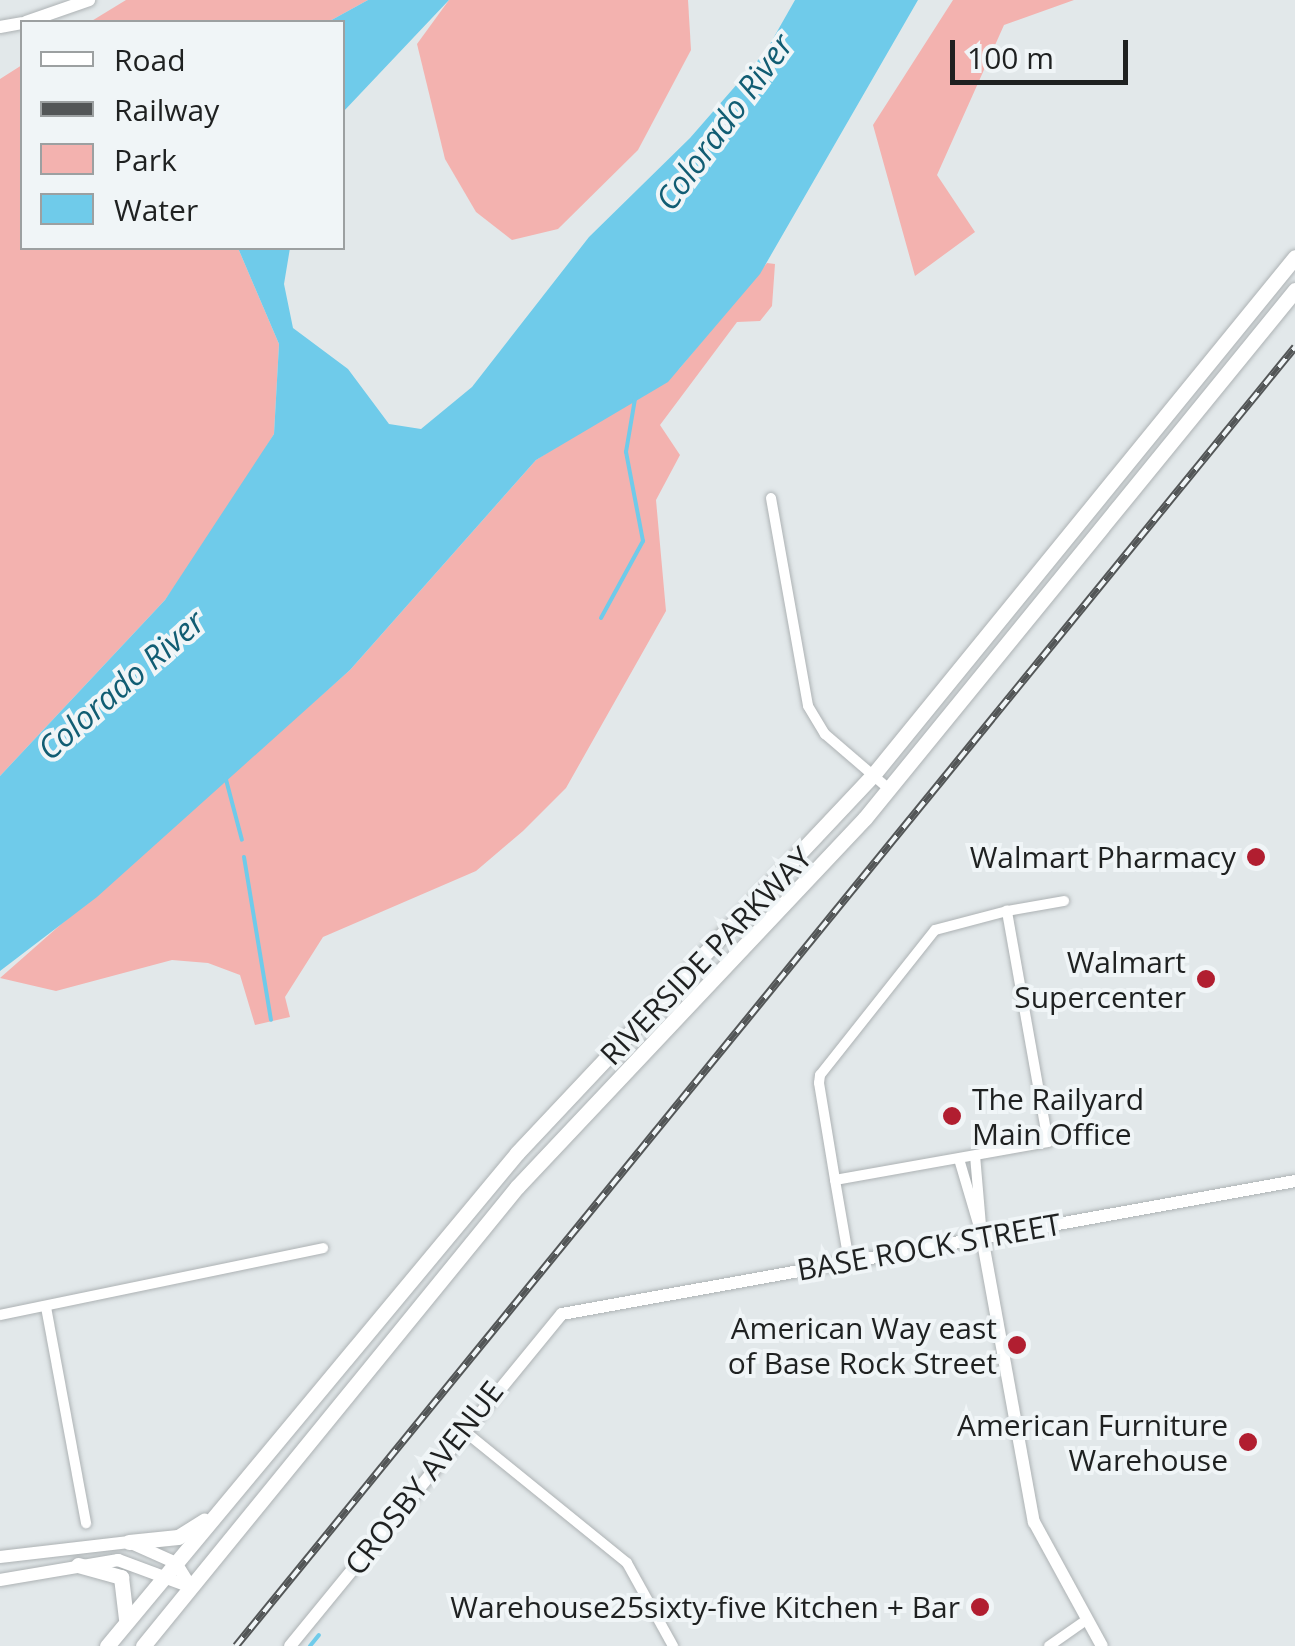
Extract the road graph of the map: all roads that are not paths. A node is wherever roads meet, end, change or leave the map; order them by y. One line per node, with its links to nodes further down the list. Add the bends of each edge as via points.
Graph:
1 (89, 0): 2 (street)
2 (32, 20)
3 (1295, 257): 5 (main road, RIVERSIDE PARKWAY)
4 (1295, 290): 6 (main road, RIVERSIDE PARKWAY)
5 (1183, 393): 6 (main road); 8 (main road, RIVERSIDE PARKWAY)
6 (1200, 406): 9 (main road, RIVERSIDE PARKWAY)
7 (771, 498): 8 (street, via 808,706 824,734)
8 (872, 775): 9 (street); 23 (main road, RIVERSIDE PARKWAY, via 517,1153)
9 (888, 789): 31 (main road, RIVERSIDE PARKWAY, via 529,1173)
10 (1064, 902): 11 (street)
11 (1007, 912): 12 (street, via 1048,1142); 14 (street, via 935,930 834,1051 819,1083)
12 (974, 1156): 13 (street); 16 (street)
13 (959, 1159): 14 (street); 16 (street)
14 (835, 1180): 18 (street)
15 (1295, 1181): 16 (street, BASE ROCK STREET)
16 (982, 1237): 18 (street, BASE ROCK STREET); 32 (street, via 1034,1522)
17 (324, 1248): 19 (street)
18 (849, 1261): 20 (street, BASE ROCK STREET)
19 (46, 1307): 21 (street); 24 (street)
20 (562, 1314): 22 (street, CROSBY AVENUE)
21 (0, 1315)
22 (462, 1430): 36 (street, CROSBY AVENUE); 37 (street, via 627,1563)
23 (226, 1502): 25 (main road, via 178,1536); 27 (main road, RIVERSIDE PARKWAY)
24 (86, 1523)
25 (129, 1542): 26 (street); 27 (street)
26 (0, 1557)
27 (176, 1563): 29 (main road, RIVERSIDE PARKWAY); 31 (street)
28 (78, 1565): 29 (street, via 130,1561); 30 (street); 33 (main road, via 126,1583)
29 (165, 1577): 31 (street); 33 (main road, RIVERSIDE PARKWAY)
30 (0, 1580)
31 (191, 1587): 35 (main road, RIVERSIDE PARKWAY)
32 (1082, 1623): 38 (street); 39 (street)
33 (122, 1628): 34 (main road, RIVERSIDE PARKWAY)
34 (107, 1646)
35 (142, 1646)
36 (290, 1646)
37 (673, 1646)
38 (1049, 1646)
39 (1102, 1646)

